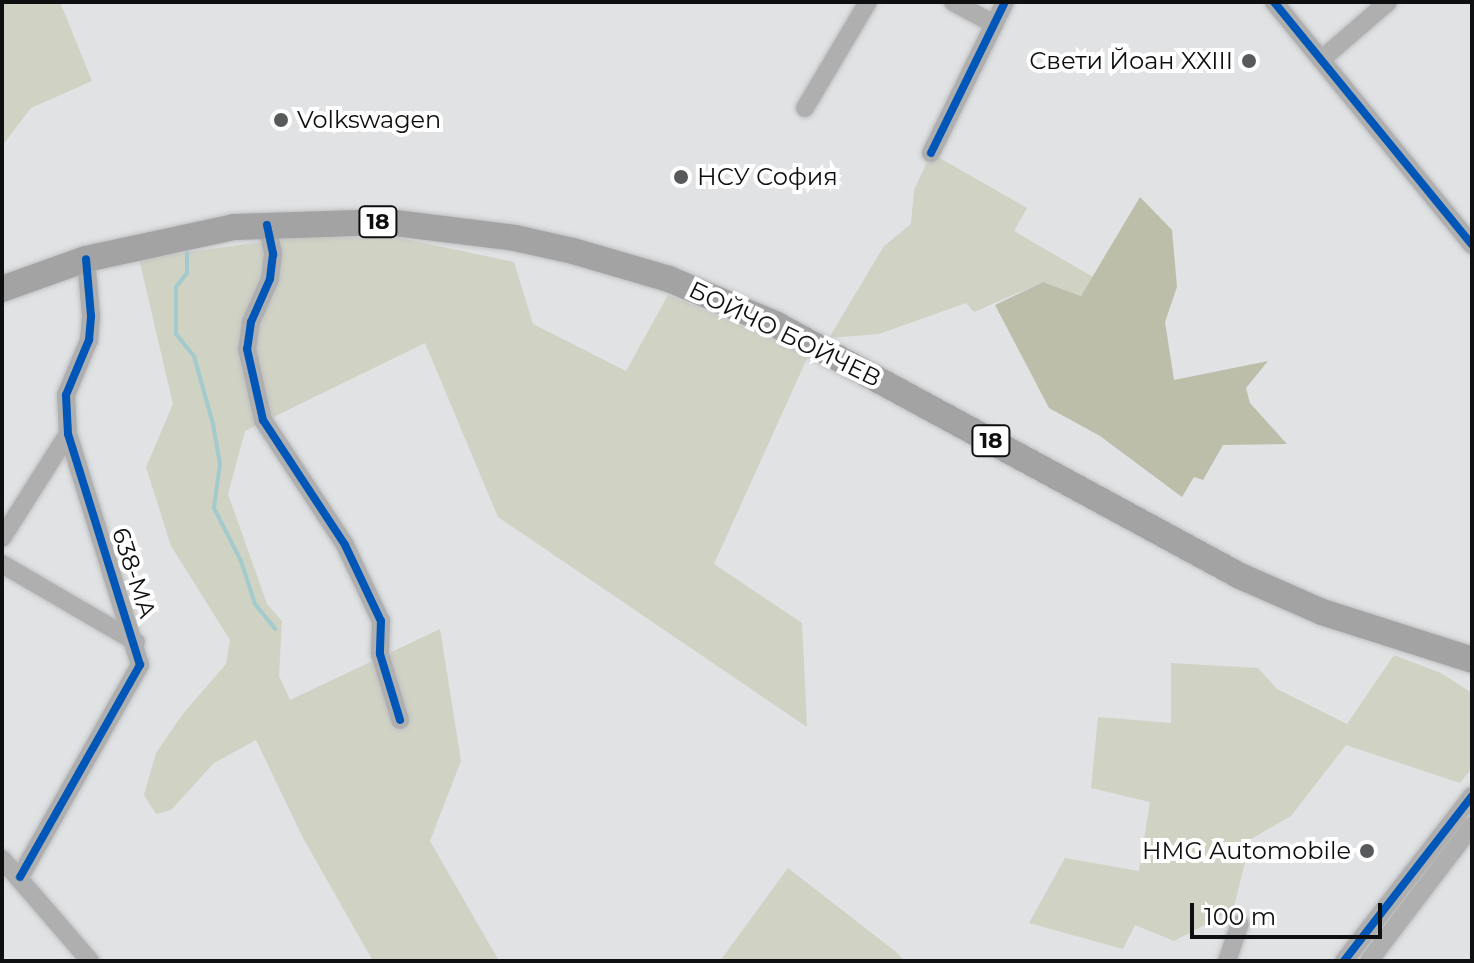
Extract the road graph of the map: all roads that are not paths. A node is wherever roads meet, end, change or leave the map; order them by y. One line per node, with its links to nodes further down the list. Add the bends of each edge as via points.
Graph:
1 (868, 2): 8 (street)
2 (953, 2): 6 (street)
3 (1005, 2): 6 (street)
4 (1274, 2): 7 (street)
5 (1388, 2): 7 (street)
6 (994, 24): 9 (street)
7 (1322, 59): 11 (street)
8 (805, 108)
9 (931, 153)
10 (267, 225): 12 (highway, БОЙЧО БОЙЧЕВ / 18, via 234,227); 18 (highway, БОЙЧО БОЙЧЕВ / 18, via 387,222 515,238 669,279 775,324 1240,576 1322,612); 21 (street, via 273,254 270,279 251,322 247,349 263,420 345,545 381,621 380,654)
11 (1472, 245)
12 (86, 259): 13 (highway, БОЙЧО БОЙЧЕВ / 18); 14 (street, 638-МА, via 89,340 66,395)
13 (2, 289)
14 (68, 434): 15 (street); 17 (street, 638-МА)
15 (2, 538)
16 (2, 564): 17 (street)
17 (136, 642): 25 (street, 638-МА, via 140,665)
18 (1427, 648): 19 (highway, БОЙЧО БОЙЧЕВ / 18); 20 (highway)
19 (1472, 660)
20 (1472, 680)
21 (400, 720)
22 (1472, 796): 29 (street)
23 (1472, 826): 30 (street)
24 (2, 859): 25 (street)
25 (20, 877): 27 (street)
26 (1240, 924): 28 (street)
27 (90, 961)
28 (1227, 961)
29 (1344, 961)
30 (1369, 961)

